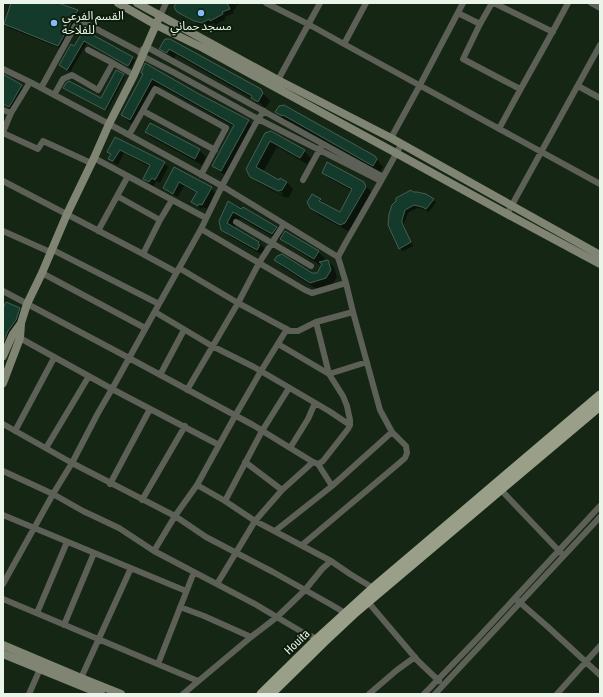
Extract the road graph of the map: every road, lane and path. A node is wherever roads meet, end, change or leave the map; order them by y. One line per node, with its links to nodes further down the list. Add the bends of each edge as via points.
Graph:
1 (118, 3): 16 (street)
2 (137, 3): 13 (street)
3 (166, 3): 13 (street)
4 (266, 3): 14 (street)
5 (320, 3): 14 (street)
6 (366, 3): 18 (street)
7 (463, 3): 12 (street)
8 (493, 3): 15 (street); 17 (street)
9 (568, 3): 17 (street)
10 (591, 3): 11 (street)
11 (600, 8)
12 (458, 13): 15 (street); 28 (street)
13 (160, 16): 16 (street); 26 (street)
14 (308, 24): 18 (street); 26 (street)
15 (480, 24): 31 (street, via 463,58)
16 (156, 25): 20 (street); 48 (street)
17 (553, 32): 31 (street)
18 (344, 44): 28 (street)
19 (600, 45): 29 (street)
20 (147, 47): 22 (street); 36 (street)
21 (88, 50): 23 (street)
22 (140, 54): 25 (street); 30 (street, via 85,22 79,22); 38 (street)
23 (113, 64): 25 (street); 32 (street, via 98,90 72,75 63,79)
24 (3, 69): 27 (street)
25 (134, 75): 39 (street)
26 (278, 80): 43 (street)
27 (30, 82): 30 (street); 37 (street)
28 (420, 85): 40 (street); 43 (street)
29 (578, 86): 33 (street); 47 (street)
30 (40, 88): 32 (street)
31 (520, 89): 40 (street)
32 (54, 95): 39 (street)
33 (600, 98)
34 (3, 110): 37 (street)
35 (143, 111): 42 (street); 46 (street); 46 (street, via 155,89 226,128)
36 (264, 111): 38 (street); 45 (street)
37 (11, 113): 41 (street)
38 (258, 119): 45 (street); 56 (street)
39 (108, 124): 42 (street); 49 (street)
40 (499, 129): 47 (street)
41 (3, 133): 49 (street, via 38,149 43,141)
42 (129, 135): 50 (street)
43 (391, 138): 44 (street)
44 (401, 144): 48 (street); 59 (street)
45 (321, 147): 52 (street); 53 (street)
46 (215, 150): 50 (street)
47 (541, 152): 55 (street); 59 (street)
48 (396, 153): 52 (street); 61 (street)
49 (92, 161): 51 (street); 60 (street)
50 (201, 175): 56 (street)
51 (128, 176): 57 (street); 58 (street)
52 (382, 179): 73 (street)
53 (303, 180)
54 (3, 181): 60 (street)
55 (600, 184)
56 (222, 186): 62 (street); 65 (street)
57 (117, 196): 63 (street); 68 (street)
58 (172, 200): 62 (street); 63 (street)
59 (512, 207): 61 (street); 72 (street)
60 (67, 214): 68 (street); 70 (street)
61 (507, 214): 75 (street)
62 (206, 218): 66 (street)
63 (160, 220): 71 (street)
64 (236, 222): 69 (street)
65 (284, 224): 69 (street); 73 (street)
66 (201, 229): 74 (street); 77 (street)
67 (3, 231): 70 (street)
68 (98, 231): 71 (street)
69 (272, 244): 74 (street); 76 (street)
70 (51, 251): 78 (street); 83 (street)
71 (143, 254): 77 (street)
72 (600, 255)
73 (338, 257): 79 (street)
74 (259, 263): 79 (street, via 312,292); 81 (street)
75 (600, 264)
76 (311, 266)
77 (177, 270): 81 (street); 83 (street)
78 (42, 273): 82 (street); 87 (street)
79 (346, 283): 85 (street)
80 (3, 291): 82 (street)
81 (238, 302): 89 (street); 92 (street)
82 (27, 304): 90 (street); 95 (street)
83 (159, 304): 84 (street)
84 (155, 312): 87 (street); 88 (street)
85 (353, 312): 86 (street); 96 (street)
86 (316, 322): 89 (street, via 298,330); 98 (street)
87 (145, 328): 95 (street)
88 (184, 330): 92 (street); 99 (street)
89 (287, 330): 91 (street)
90 (17, 336): 93 (street); 94 (street); 101 (street)
91 (278, 344): 97 (street); 98 (street)
92 (212, 346): 97 (street); 104 (street)
93 (3, 356)
94 (54, 358): 100 (street); 113 (street)
95 (129, 358): 99 (street); 103 (street)
96 (367, 362): 98 (street); 115 (street, via 380,410)
97 (261, 371): 102 (street); 109 (street)
98 (329, 374): 111 (street, via 343,396)
99 (160, 375): 104 (street)
100 (89, 376): 103 (street); 117 (street)
101 (3, 383)
102 (289, 388): 106 (street); 114 (street)
103 (112, 389): 108 (street); 120 (street)
104 (187, 390): 109 (street)
105 (600, 395): 150 (main road)
106 (315, 403): 111 (street); 118 (street)
107 (600, 406): 127 (main road)
108 (150, 409): 112 (street); 123 (street)
109 (234, 416): 114 (street); 116 (street)
110 (3, 424): 113 (street)
111 (350, 425): 121 (street, via 323,461)
112 (185, 426): 116 (street); 129 (street)
113 (15, 430): 117 (street)
114 (262, 432): 118 (street); 119 (street)
115 (392, 432): 125 (street); 139 (street, via 406,446 405,458)
116 (219, 445): 124 (street)
117 (46, 448): 120 (street)
118 (290, 448): 121 (street)
119 (245, 462): 126 (street); 130 (street)
120 (72, 463): 123 (street); 128 (street)
121 (315, 463): 125 (street); 126 (street)
122 (3, 471): 128 (street)
123 (110, 484): 129 (street)
124 (196, 485): 130 (street); 133 (street)
125 (332, 486): 137 (street)
126 (282, 490): 135 (street)
127 (501, 490): 141 (street); 155 (main road)
128 (53, 494): 136 (street); 140 (street, via 119,528)
129 (142, 500): 133 (street)
130 (225, 501): 135 (street)
131 (600, 506): 141 (street)
132 (3, 515): 136 (street)
133 (174, 516): 140 (street); 143 (street)
134 (600, 516): 144 (street)
135 (255, 521): 137 (street); 143 (street)
136 (34, 528): 138 (street); 148 (street)
137 (275, 531): 139 (street)
138 (67, 542): 142 (street); 159 (street)
139 (302, 545): 145 (street)
140 (154, 551): 147 (street)
141 (558, 551): 144 (street); 153 (street)
142 (94, 553): 146 (street); 161 (street)
143 (236, 553): 149 (street); 151 (street)
144 (564, 556): 156 (street)
145 (331, 561): 150 (street); 151 (street)
146 (131, 568): 152 (street); 163 (street)
147 (194, 572): 149 (street); 152 (street)
148 (3, 584)
149 (217, 584): 160 (street)
150 (373, 588): 158 (main road)
151 (305, 590): 158 (street, via 330,604); 160 (street)
152 (186, 591): 157 (street)
153 (514, 598): 156 (street); 174 (street)
154 (3, 599): 159 (street)
155 (368, 602): 158 (main road); 168 (street)
156 (520, 602): 169 (street); 176 (street)
157 (180, 606): 162 (street); 170 (street)
158 (351, 611): 164 (main road, Houita); 182 (main road, Houita, via 324,642)
159 (37, 613): 161 (street)
160 (277, 618): 162 (street); 164 (street)
161 (64, 625): 163 (street)
162 (251, 637): 175 (street)
163 (98, 639): 170 (street); 173 (street)
164 (317, 639): 181 (main road, Houita)
165 (3, 645): 173 (street)
166 (600, 646): 169 (street)
167 (3, 654): 171 (street)
168 (415, 657): 174 (street); 183 (street)
169 (585, 662): 172 (street); 186 (street)
170 (158, 664): 175 (street)
171 (40, 669): 177 (street); 178 (street)
172 (600, 675)
173 (81, 678): 179 (street)
174 (437, 679): 176 (street); 184 (street)
175 (198, 681): 180 (street)
176 (443, 685): 185 (street)
177 (29, 694)
178 (101, 694)
179 (121, 694)
180 (183, 694)
181 (261, 694)
182 (271, 694)
183 (369, 694)
184 (424, 694)
185 (435, 694)
186 (557, 694)

